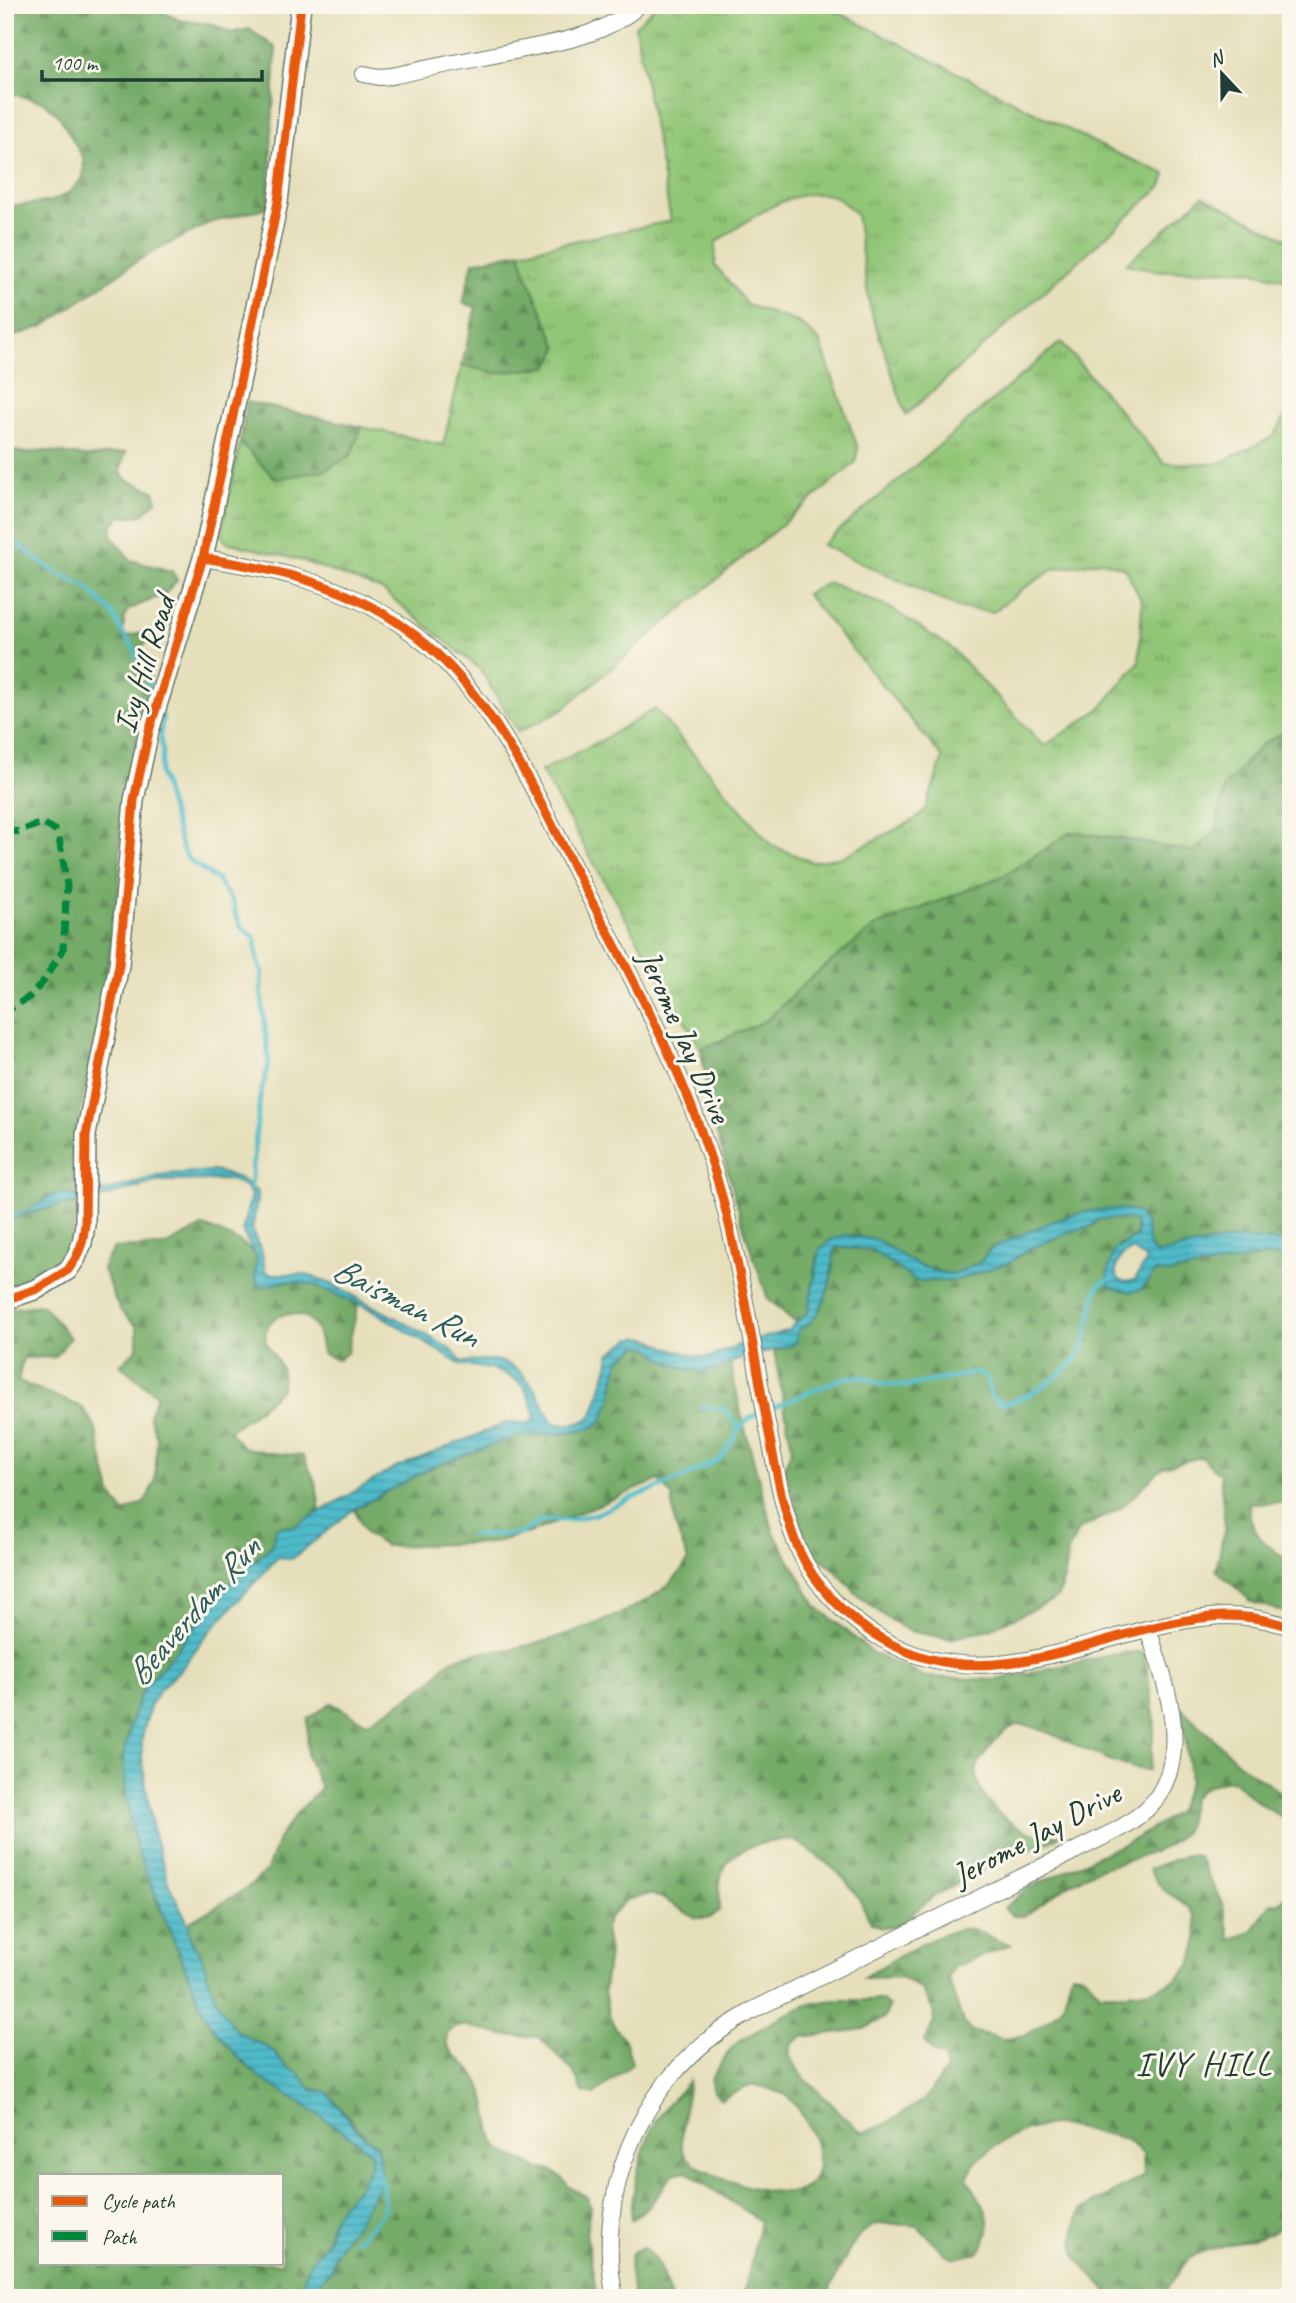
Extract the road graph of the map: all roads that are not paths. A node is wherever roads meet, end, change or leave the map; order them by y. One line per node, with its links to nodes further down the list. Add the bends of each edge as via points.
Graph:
1 (301, 5): 4 (street, Ivy Hill Road, via 278,202)
2 (639, 5): 3 (street, via 616,22 561,41 392,76)
3 (365, 74)
4 (203, 558): 5 (street, Ivy Hill Road, via 149,731 134,800 119,965 86,1135 82,1243 68,1270 37,1289); 7 (street, Jerome Jay Drive, via 300,576 371,606 438,654 489,715 646,1002 697,1118 727,1214 790,1524 799,1551 835,1601 884,1641 915,1654 975,1665 1035,1660)
5 (5, 1300)
6 (1291, 1626): 7 (street, via 1213,1617)
7 (1148, 1629): 8 (street, Jerome Jay Drive, via 1163,1674 1174,1737 1172,1760 1155,1800 1117,1830 755,2009 691,2056 643,2115 625,2156 611,2206 609,2252)
8 (615, 2298)

